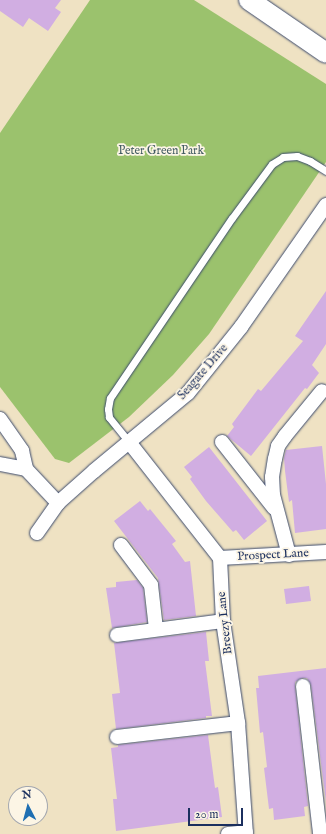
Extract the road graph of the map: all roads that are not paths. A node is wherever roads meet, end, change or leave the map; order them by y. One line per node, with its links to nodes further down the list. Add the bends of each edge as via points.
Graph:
1 (249, 0): 2 (street)
2 (326, 53)
3 (326, 170): 7 (lane, via 297,156 283,157 272,164 232,218 110,398 109,417)
4 (326, 205): 7 (street, Seagate Drive, via 241,327 188,393)
5 (322, 391): 12 (street, via 278,446 272,477)
6 (0, 419): 10 (street, via 22,451)
7 (129, 442): 11 (street, Seagate Drive); 17 (street)
8 (222, 442): 12 (street)
9 (0, 464): 10 (street)
10 (26, 469): 11 (street)
11 (58, 504): 13 (street, Seagate Drive)
12 (276, 510): 16 (street)
13 (37, 533)
14 (121, 546): 19 (street, via 151,585)
15 (326, 552): 16 (street, Prospect Lane)
16 (289, 555): 17 (street, Prospect Lane)
17 (220, 558): 18 (street, Breezy Lane)
18 (223, 621): 19 (street); 22 (street, Breezy Lane)
19 (156, 629): 20 (street)
20 (117, 635)
21 (303, 686): 26 (street)
22 (238, 723): 23 (street); 24 (street, Breezy Lane)
23 (117, 737)
24 (246, 833): 25 (street)
25 (228, 834)
26 (320, 834)

